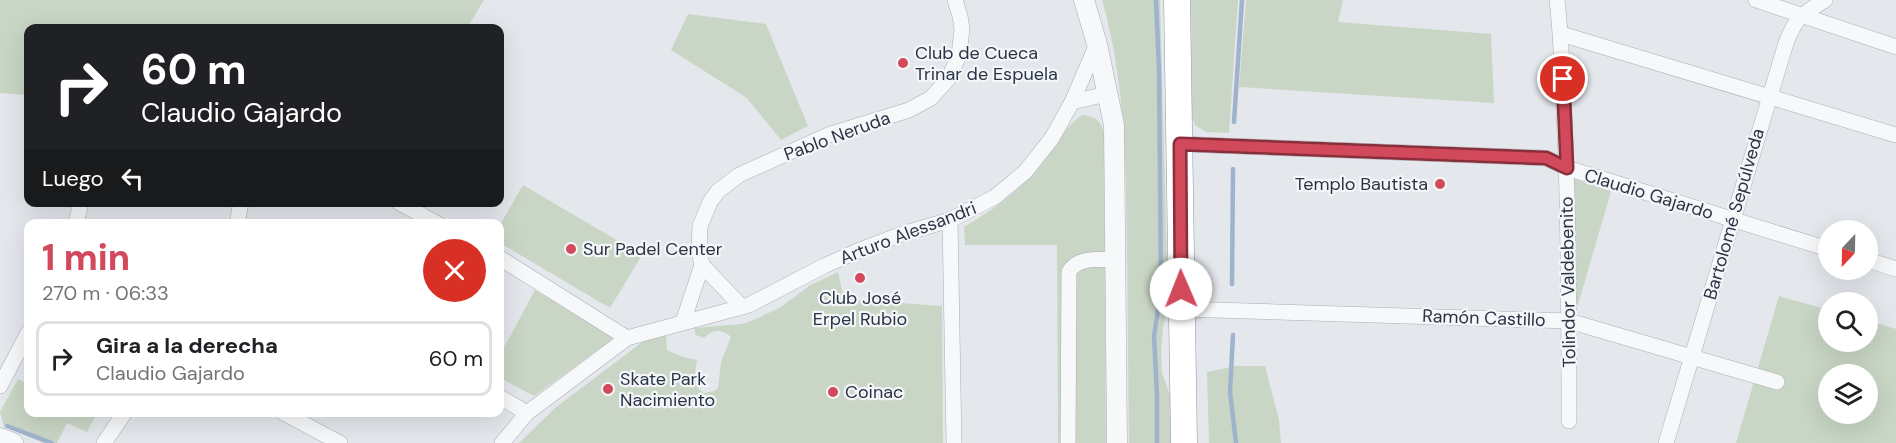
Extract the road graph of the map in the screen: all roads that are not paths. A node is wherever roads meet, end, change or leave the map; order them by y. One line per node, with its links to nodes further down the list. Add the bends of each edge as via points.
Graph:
1 (955, 0): 25 (street, Pablo Neruda, via 962,42 955,67 941,89 909,110 828,135 728,182 710,202 700,226)
2 (1084, 0): 9 (street)
3 (1177, 0): 15 (highway)
4 (1557, 0): 8 (street, Tolindor Valdebenito)
5 (1756, 0): 7 (street)
6 (1825, 0): 7 (street, Bartolomé Sepúlveda)
7 (1801, 15): 10 (street); 12 (street, Bartolomé Sepúlveda, via 1786,43)
8 (1561, 34): 12 (street); 16 (street, Tolindor Valdebenito)
9 (1097, 44): 11 (street); 13 (street, Arturo Alessandri)
10 (1896, 47)
11 (1107, 94): 13 (street); 22 (street, via 1114,125)
12 (1769, 97): 14 (street); 20 (street, Bartolomé Sepúlveda)
13 (1072, 102): 19 (street, Arturo Alessandri, via 1052,138 1025,172 995,197)
14 (1896, 135)
15 (1180, 144): 16 (street, Claudio Gajardo, via 1546,158); 28 (highway)
16 (1567, 168): 20 (street, Claudio Gajardo); 29 (street, Tolindor Valdebenito)
17 (407, 207): 18 (street)
18 (429, 219)
19 (950, 220): 27 (street, Arturo Alessandri, via 860,249); 46 (street)
20 (1732, 220): 21 (street, Claudio Gajardo); 33 (street, Bartolomé Sepúlveda)
21 (1818, 246)
22 (1116, 260): 47 (street, via 1079,262 1069,272); 48 (street)
23 (504, 261): 31 (street)
24 (1878, 263): 26 (street)
25 (702, 265): 27 (street); 30 (street, Pablo Neruda)
26 (1896, 269)
27 (742, 307): 30 (street, Arturo Alessandri)
28 (1182, 309): 29 (street, Ramón Castillo); 49 (highway)
29 (1569, 321): 33 (street, Ramón Castillo); 40 (street, Tolindor Valdebenito)
30 (683, 322): 31 (street, Arturo Alessandri)
31 (627, 338): 37 (street)
32 (24, 341): 35 (street)
33 (1693, 356): 34 (street, Ramón Castillo); 50 (street, Bartolomé Sepúlveda)
34 (1777, 382)
35 (0, 386)
36 (504, 399): 37 (street)
37 (527, 412): 45 (street)
38 (121, 417): 43 (street)
39 (291, 417): 44 (street)
40 (1569, 421)
41 (0, 438): 42 (street)
42 (13, 443)
43 (104, 443)
44 (339, 443)
45 (502, 443)
46 (954, 443)
47 (1068, 443)
48 (1117, 443)
49 (1184, 443)
50 (1666, 443)

